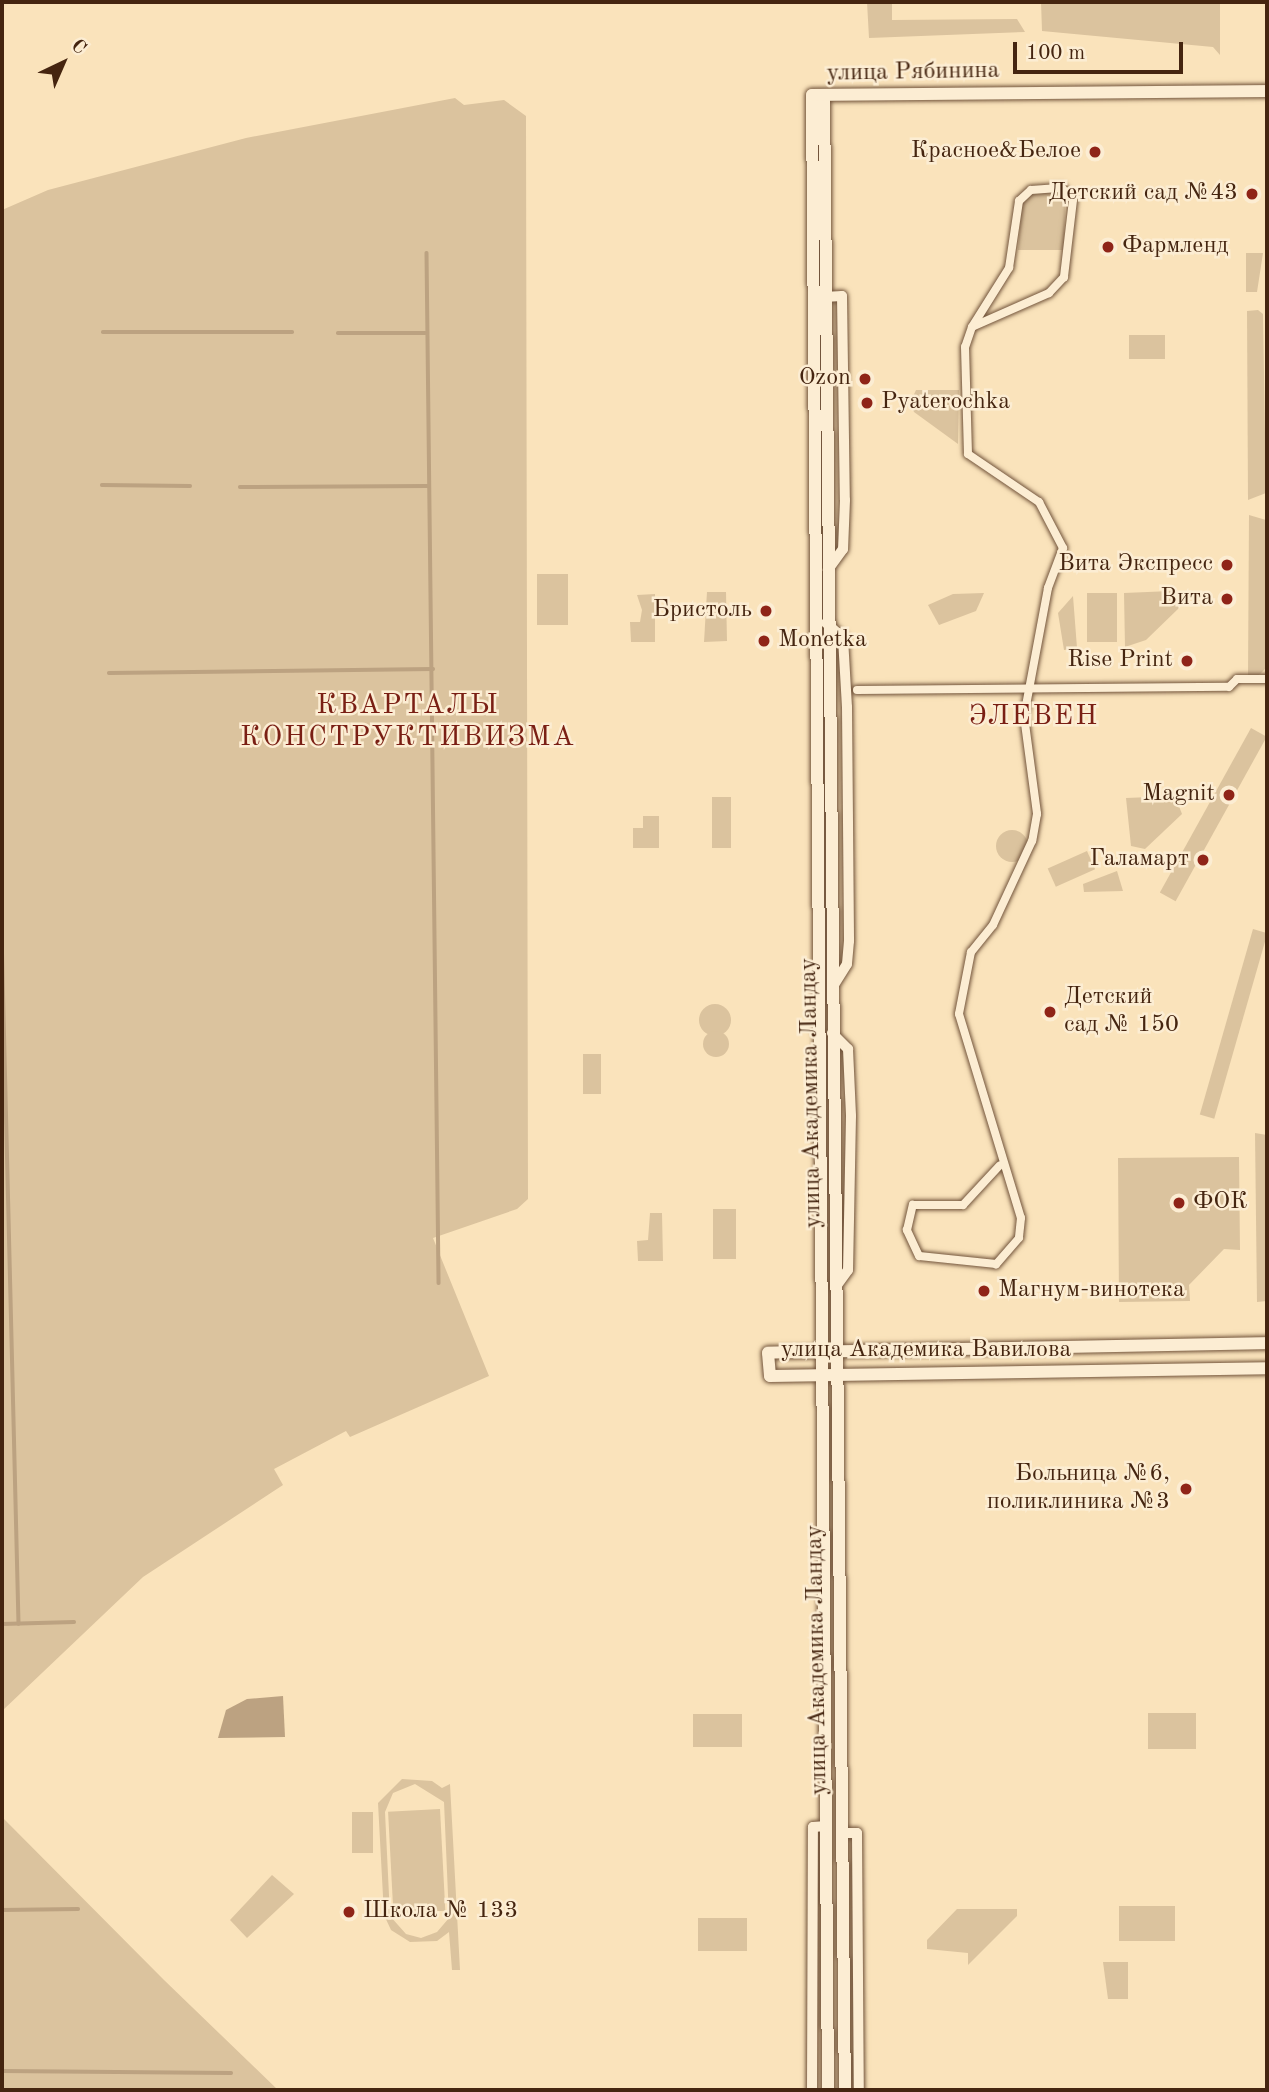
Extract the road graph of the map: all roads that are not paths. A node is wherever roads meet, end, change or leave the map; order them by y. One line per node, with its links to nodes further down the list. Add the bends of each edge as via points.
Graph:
1 (1267, 91): 2 (street, улица Рябинина)
2 (818, 95): 3 (street, улица Академика Ландау); 13 (street, улица Академика Ландау)
3 (824, 297): 5 (street, улица Академика Ландау); 5 (street, via 842,296 845,500 843,549)
4 (972, 327): 4 (street, via 1049,293 1064,276 1069,192 1031,190 1019,201 1009,268); 8 (street, via 965,347 968,454 1039,502 1063,548 1048,588)
5 (826, 572): 6 (street, улица Академика Ландау)
6 (826, 623): 10 (street, улица Академика Ландау); 10 (street, via 843,638 847,734 848,953)
7 (1267, 679): 8 (street, via 1237,679 1228,687)
8 (1031, 688): 9 (street); 11 (street, via 1024,744 1037,814 1032,841 993,925 971,952 959,1014)
9 (857, 690)
10 (831, 988): 13 (street, улица Академика Ландау, via 835,1288)
11 (1000, 1165): 11 (street, via 1021,1218 1009,1256 976,1265 919,1256 907,1230 913,1205 963,1205)
12 (1267, 1343): 13 (street, улица Академика Вавилова)
13 (829, 1352): 15 (street, улица Академика Ландау); 15 (street, улица Академика Вавилова, via 768,1353 770,1376)
14 (1267, 1368): 15 (street, улица Академика Вавилова)
15 (829, 1375): 16 (street, улица Академика Ландау); 17 (street, улица Академика Ландау)
16 (819, 1827): 18 (street); 19 (street, улица Академика Ландау)
17 (841, 1833): 20 (street, улица Академика Ландау); 21 (street, via 857,1833)
18 (812, 2090)
19 (828, 2090)
20 (845, 2090)
21 (859, 2090)

